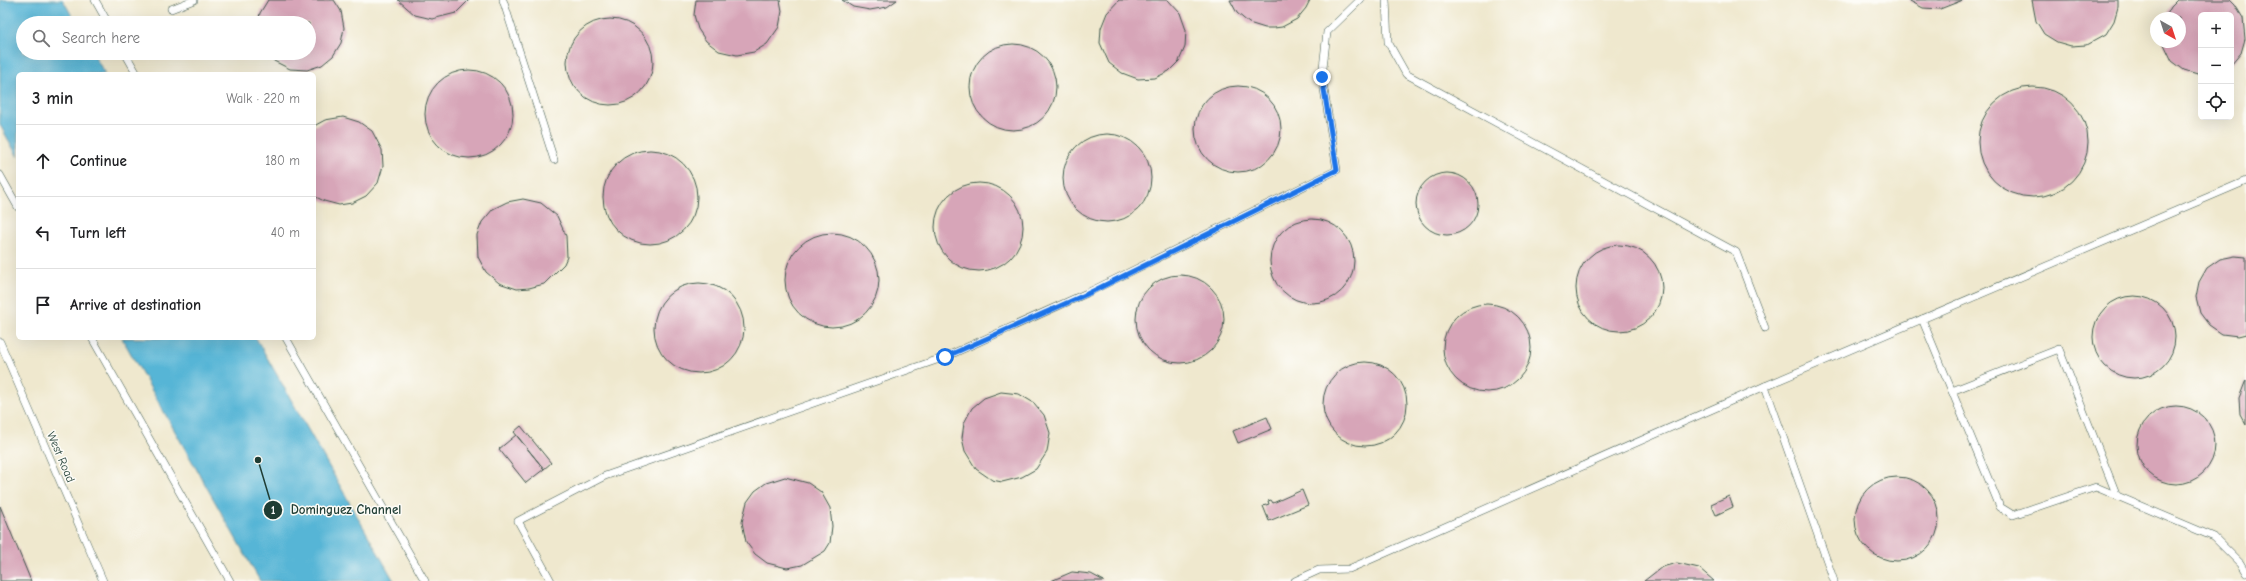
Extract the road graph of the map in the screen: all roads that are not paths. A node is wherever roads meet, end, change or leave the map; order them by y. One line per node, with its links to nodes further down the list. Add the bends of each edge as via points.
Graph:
1 (95, 0): 7 (lane)
2 (194, 0): 6 (lane)
3 (503, 0): 10 (lane)
4 (1360, 0): 26 (lane, via 1327,32 1322,77 1337,170 1087,294 945,357 605,476 518,521)
5 (1386, 0): 15 (lane, via 1388,42 1406,74 1736,252)
6 (171, 9)
7 (104, 16)
8 (129, 60): 9 (lane)
9 (135, 72)
10 (554, 160)
11 (0, 175): 13 (lane)
12 (2246, 181): 14 (lane)
13 (16, 203)
14 (1922, 319): 19 (lane); 20 (lane)
15 (1765, 328)
16 (93, 340): 24 (lane)
17 (287, 340): 25 (lane)
18 (0, 342): 23 (lane, West Road)
19 (1765, 386): 27 (lane, via 1349,569 1319,570); 28 (lane)
20 (1952, 391): 21 (lane, via 2000,507 2006,511 2013,515 2096,487); 21 (lane, via 2059,349)
21 (2117, 496): 22 (lane, via 2214,536 2240,563)
22 (2246, 573)
23 (103, 581)
24 (230, 581)
25 (425, 581)
26 (551, 581)
27 (1295, 581)
28 (1834, 581)

